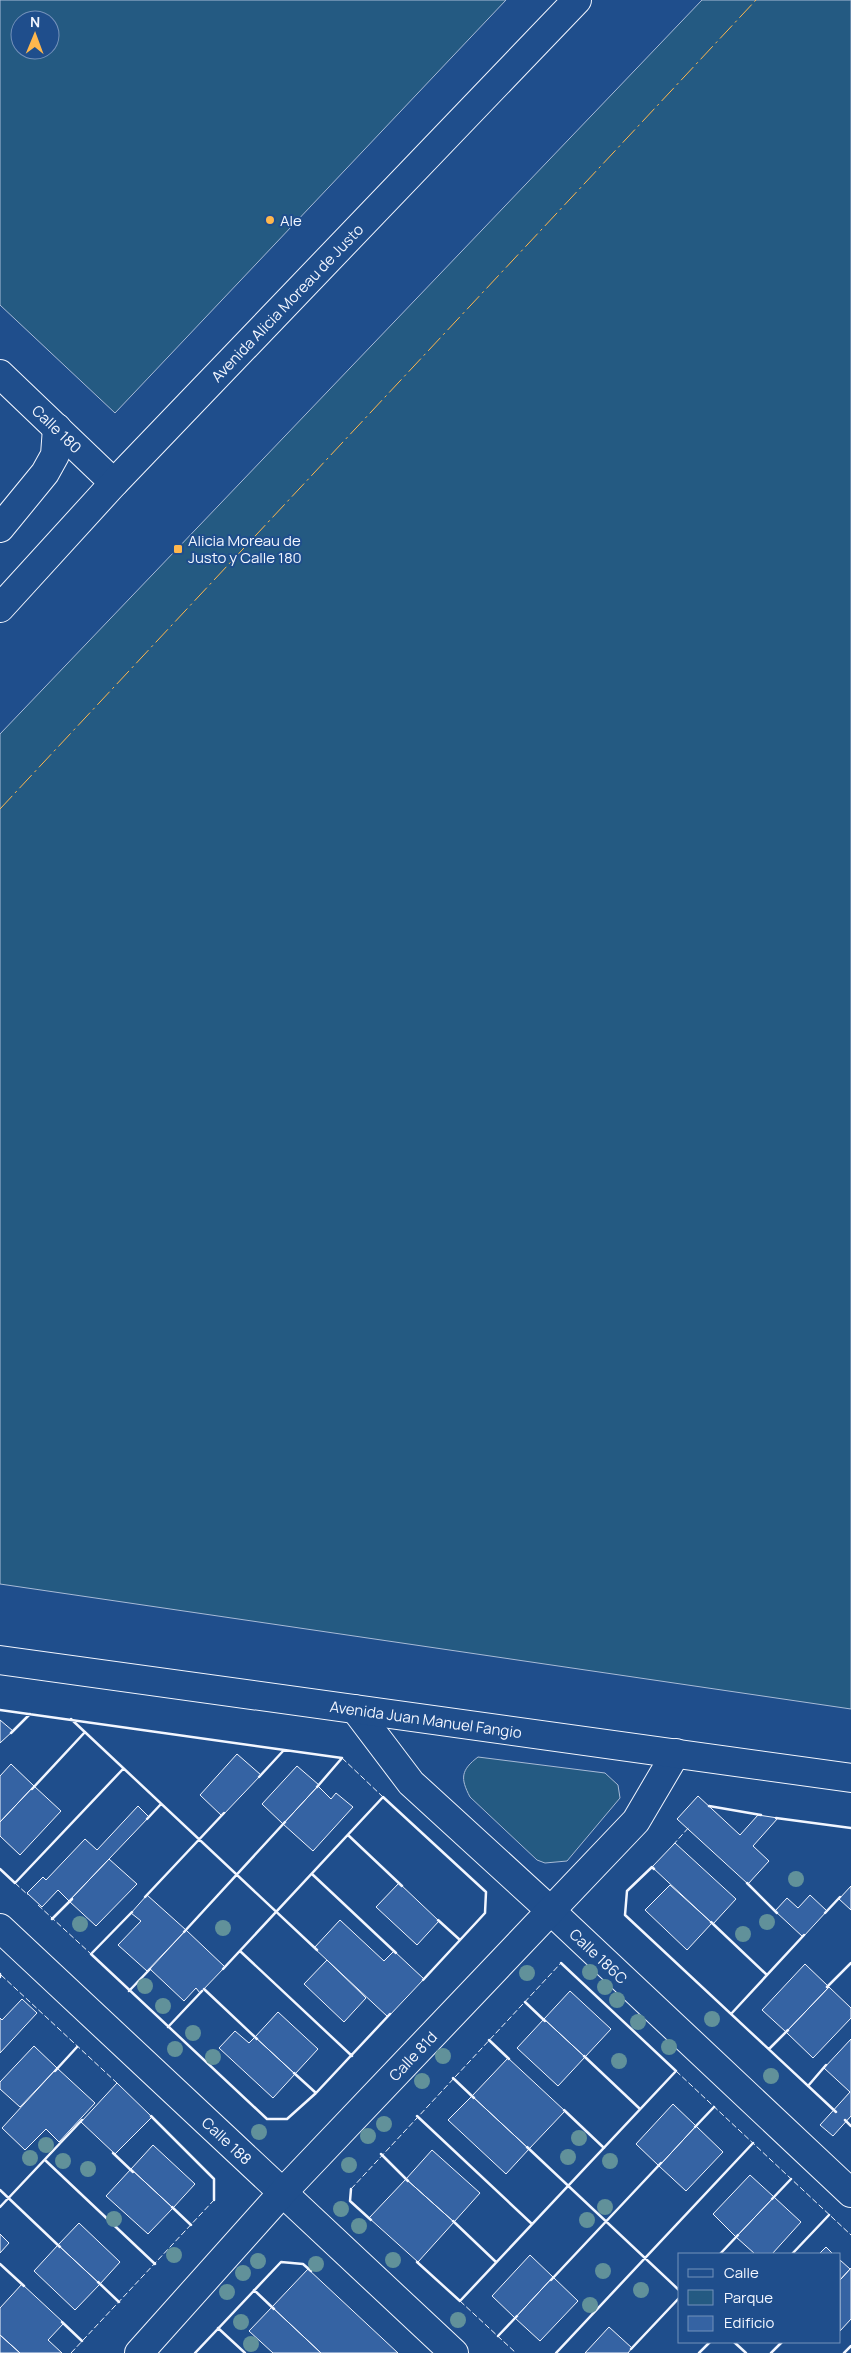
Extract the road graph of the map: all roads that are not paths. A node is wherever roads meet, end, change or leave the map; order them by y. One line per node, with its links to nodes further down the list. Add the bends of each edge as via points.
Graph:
1 (576, 0): 4 (street, Avenida Alicia Moreau de Justo)
2 (0, 374): 3 (street, Calle 180)
3 (57, 428): 4 (street, Calle 180); 5 (street, via 55,455 45,473)
4 (114, 483): 6 (street, Avenida Alicia Moreau de Justo)
5 (0, 528)
6 (0, 608)
7 (0, 1660): 8 (street, Avenida Juan Manuel Fangio)
8 (355, 1709): 9 (street, Avenida Juan Manuel Fangio); 11 (street, Calle 186C, via 411,1783)
9 (676, 1753): 10 (street, Avenida Juan Manuel Fangio); 11 (street, Calle 81d, via 636,1821)
10 (851, 1778)
11 (551, 1910): 13 (street, Calle 81d); 14 (street, Calle 186C)
12 (0, 1928): 13 (street, Calle 188)
13 (284, 2191): 15 (street, Calle 81d); 16 (street, Calle 188)
14 (851, 2193)
15 (139, 2353)
16 (454, 2353)

